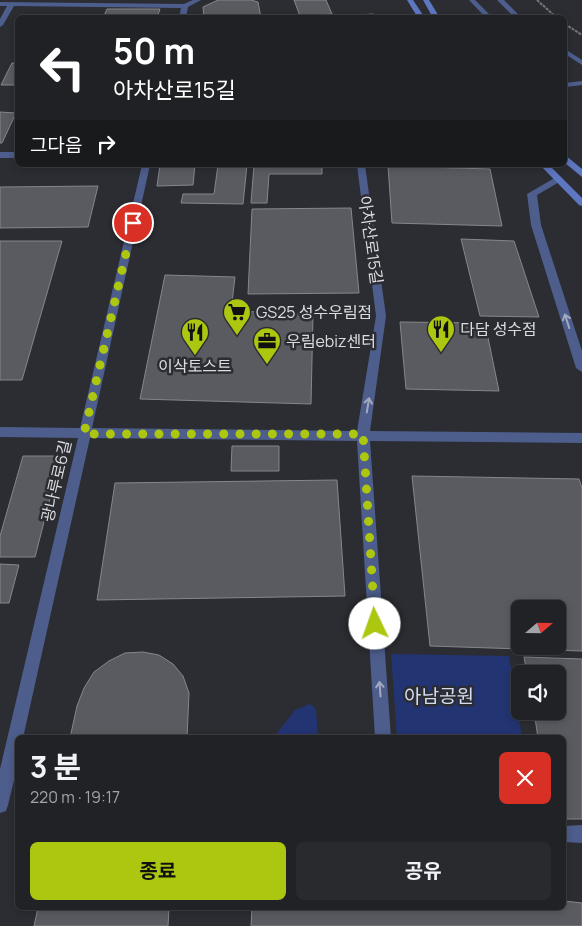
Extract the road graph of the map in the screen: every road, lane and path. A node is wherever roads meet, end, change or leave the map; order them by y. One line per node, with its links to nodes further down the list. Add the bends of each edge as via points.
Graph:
1 (198, 0): 9 (street)
2 (410, 0): 11 (main road)
3 (426, 0): 12 (main road)
4 (472, 0): 13 (lane)
5 (500, 0): 14 (street)
6 (537, 0): 15 (path)
7 (0, 4): 8 (street)
8 (12, 4): 9 (street); 16 (street)
9 (185, 6): 10 (street)
10 (183, 15)
11 (420, 15)
12 (435, 15)
13 (487, 15)
14 (516, 15)
15 (554, 15)
16 (0, 25)
17 (567, 25): 18 (path)
18 (582, 35)
19 (567, 52): 20 (street)
20 (582, 63)
21 (582, 83): 22 (lane)
22 (567, 85)
23 (0, 154): 24 (street)
24 (15, 155)
25 (567, 160): 29 (main road)
26 (146, 167): 34 (street, 광나루로6길)
27 (361, 167): 35 (street, 아차산로15길, one-way to 27, via 381,316)
28 (546, 167): 30 (main road)
29 (582, 174)
30 (558, 179): 31 (main road); 32 (street, one-way to 30, via 536,225 532,194)
31 (582, 203)
32 (582, 368)
33 (0, 432): 34 (street)
34 (84, 434): 35 (street); 37 (street, 광나루로6길)
35 (363, 434): 36 (street); 38 (street, 아차산로15길, one-way to 35)
36 (582, 438)
37 (16, 735)
38 (383, 735)
39 (15, 739): 40 (street, 광나루로6길)
40 (0, 805)
41 (566, 834): 42 (street)
42 (582, 834)

